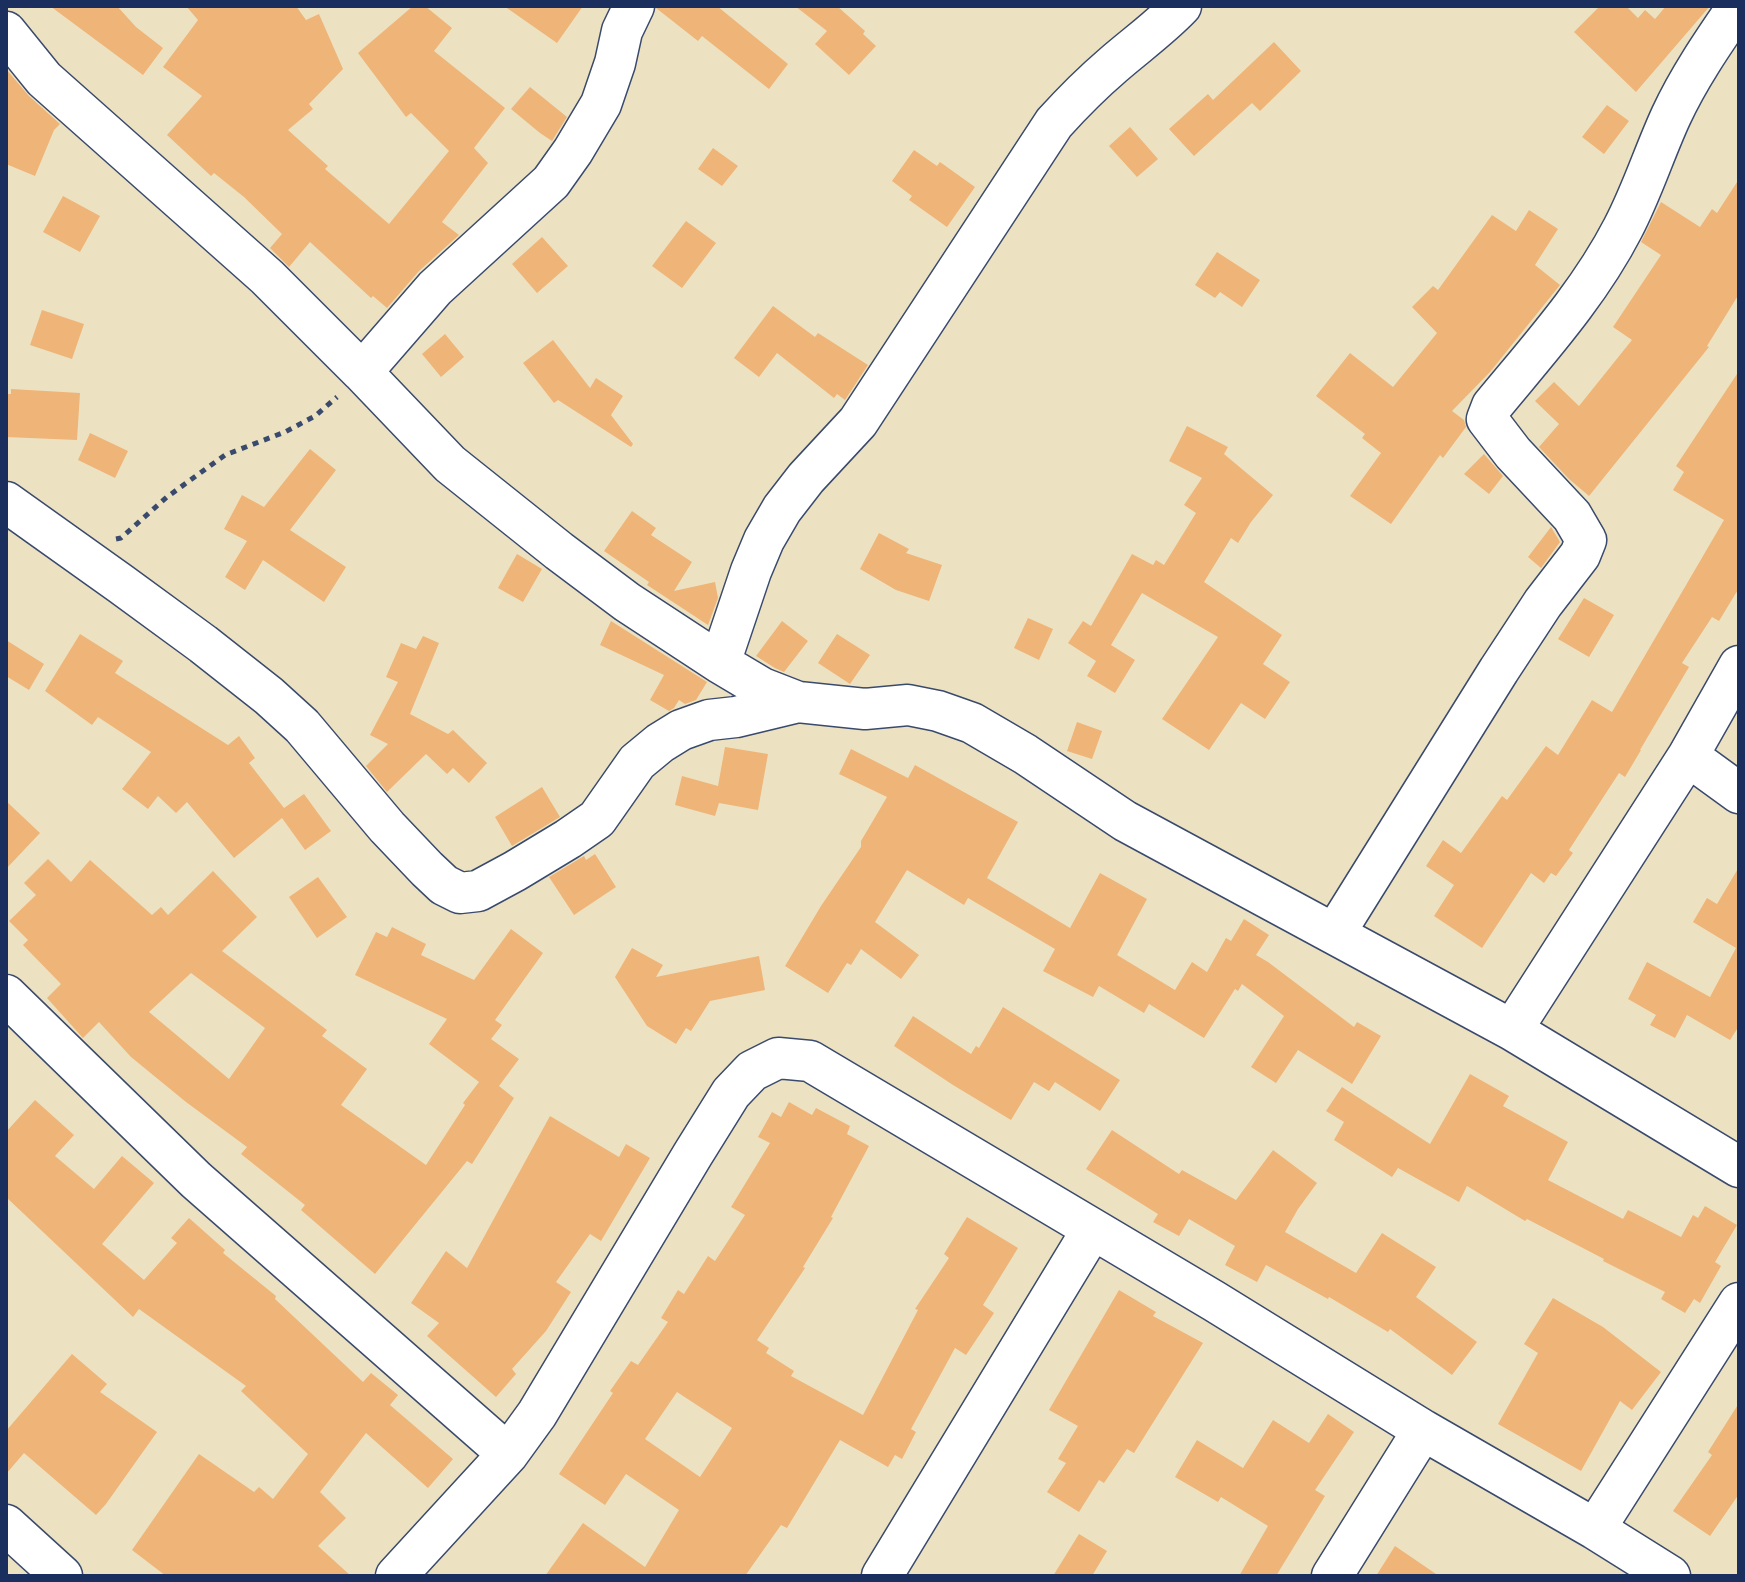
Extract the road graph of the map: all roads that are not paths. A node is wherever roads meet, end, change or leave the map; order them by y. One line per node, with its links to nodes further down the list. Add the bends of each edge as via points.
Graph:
1 (634, 6): 5 (street, via 601,104 551,182 435,288)
2 (1181, 6): 7 (street, via 1054,123 858,422 782,509 751,571)
3 (1738, 6): 12 (street, via 1672,114 1623,229 1587,288 1487,419 1572,516 1586,540 1580,555 1499,670)
4 (6, 32): 5 (street, via 44,79 267,277)
5 (362, 372): 7 (street, via 450,464 627,602)
6 (6, 502): 9 (street, via 269,696 302,726 427,869 460,893 478,891 597,819 637,762 681,730)
7 (720, 663): 9 (street)
8 (1739, 666): 10 (street)
9 (798, 702): 12 (street, via 865,709 908,705 972,723 1125,821)
10 (1688, 756): 11 (street); 14 (street)
11 (1739, 793)
12 (1335, 933): 14 (street)
13 (6, 995): 19 (street, via 196,1180)
14 (1512, 1030): 15 (street)
15 (1739, 1167)
16 (1092, 1230): 18 (street); 19 (street, via 810,1061 778,1058 752,1071 731,1093); 24 (street)
17 (1739, 1303): 21 (street)
18 (1423, 1430): 21 (street); 25 (street)
19 (508, 1454): 23 (street)
20 (6, 1525): 22 (street)
21 (1595, 1529): 26 (street)
22 (62, 1576)
23 (396, 1576)
24 (882, 1576)
25 (1332, 1576)
26 (1670, 1576)

